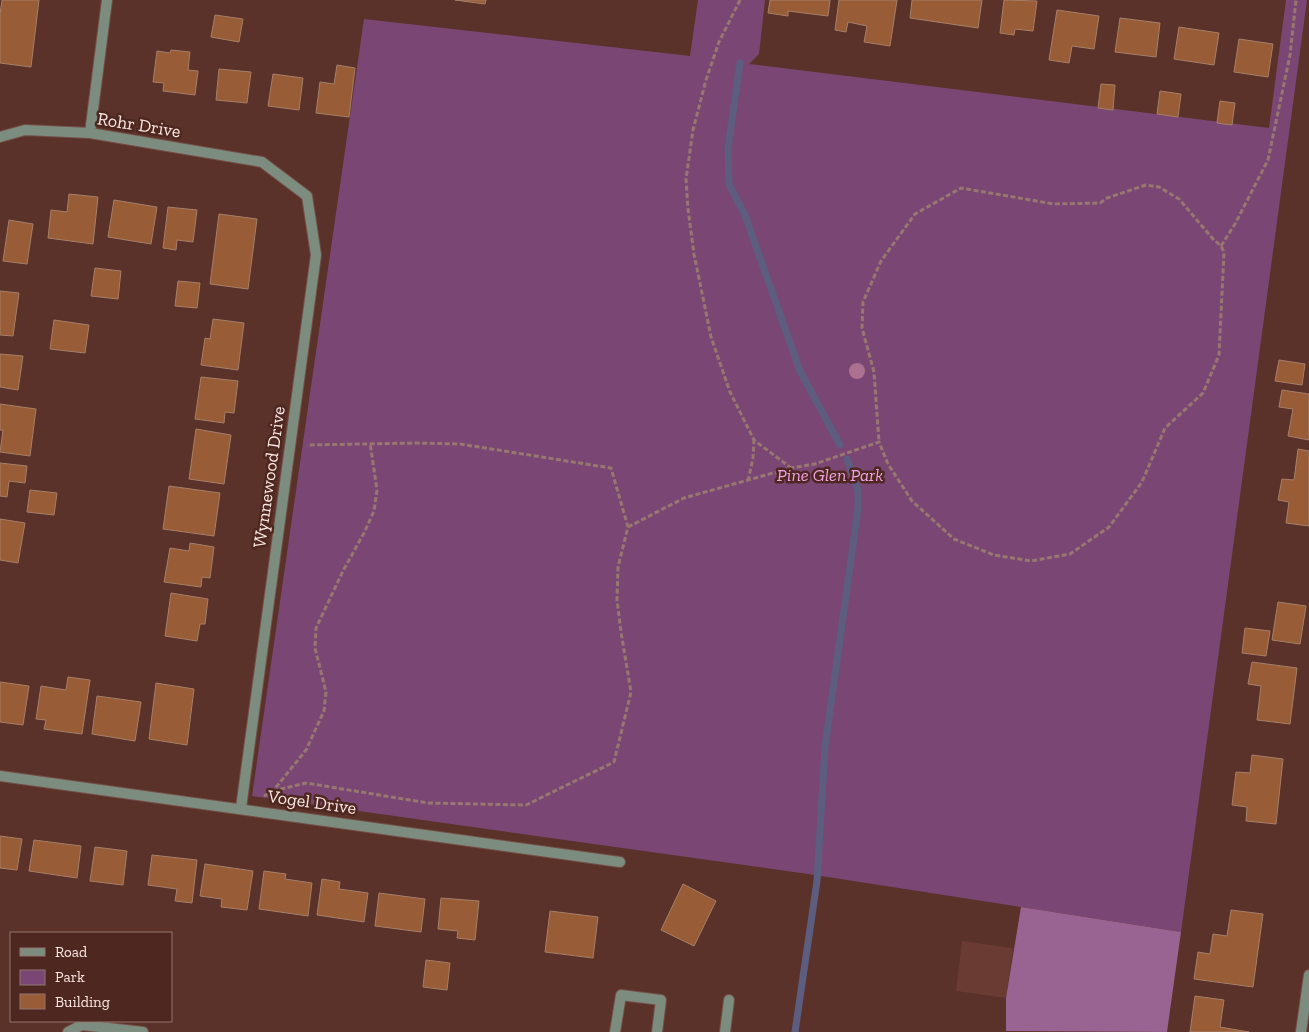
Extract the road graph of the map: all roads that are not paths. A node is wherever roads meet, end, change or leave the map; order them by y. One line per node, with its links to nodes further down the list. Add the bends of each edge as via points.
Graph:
1 (107, 0): 2 (street)
2 (90, 133): 3 (street, Rohr Drive, via 25,130); 4 (street, Rohr Drive, via 262,162)
3 (0, 137)
4 (270, 168): 6 (street, Wynnewood Drive, via 307,196 316,255)
5 (0, 776): 6 (street, Vogel Drive)
6 (241, 808): 7 (street, Vogel Drive)
7 (620, 862)
8 (1309, 975): 15 (street)
9 (729, 1000): 14 (street)
10 (68, 1032): 11 (street, via 82,1025)
11 (143, 1032)
12 (615, 1032): 13 (street, via 621,995 661,1000)
13 (657, 1032)
14 (725, 1032)
15 (1301, 1032)

